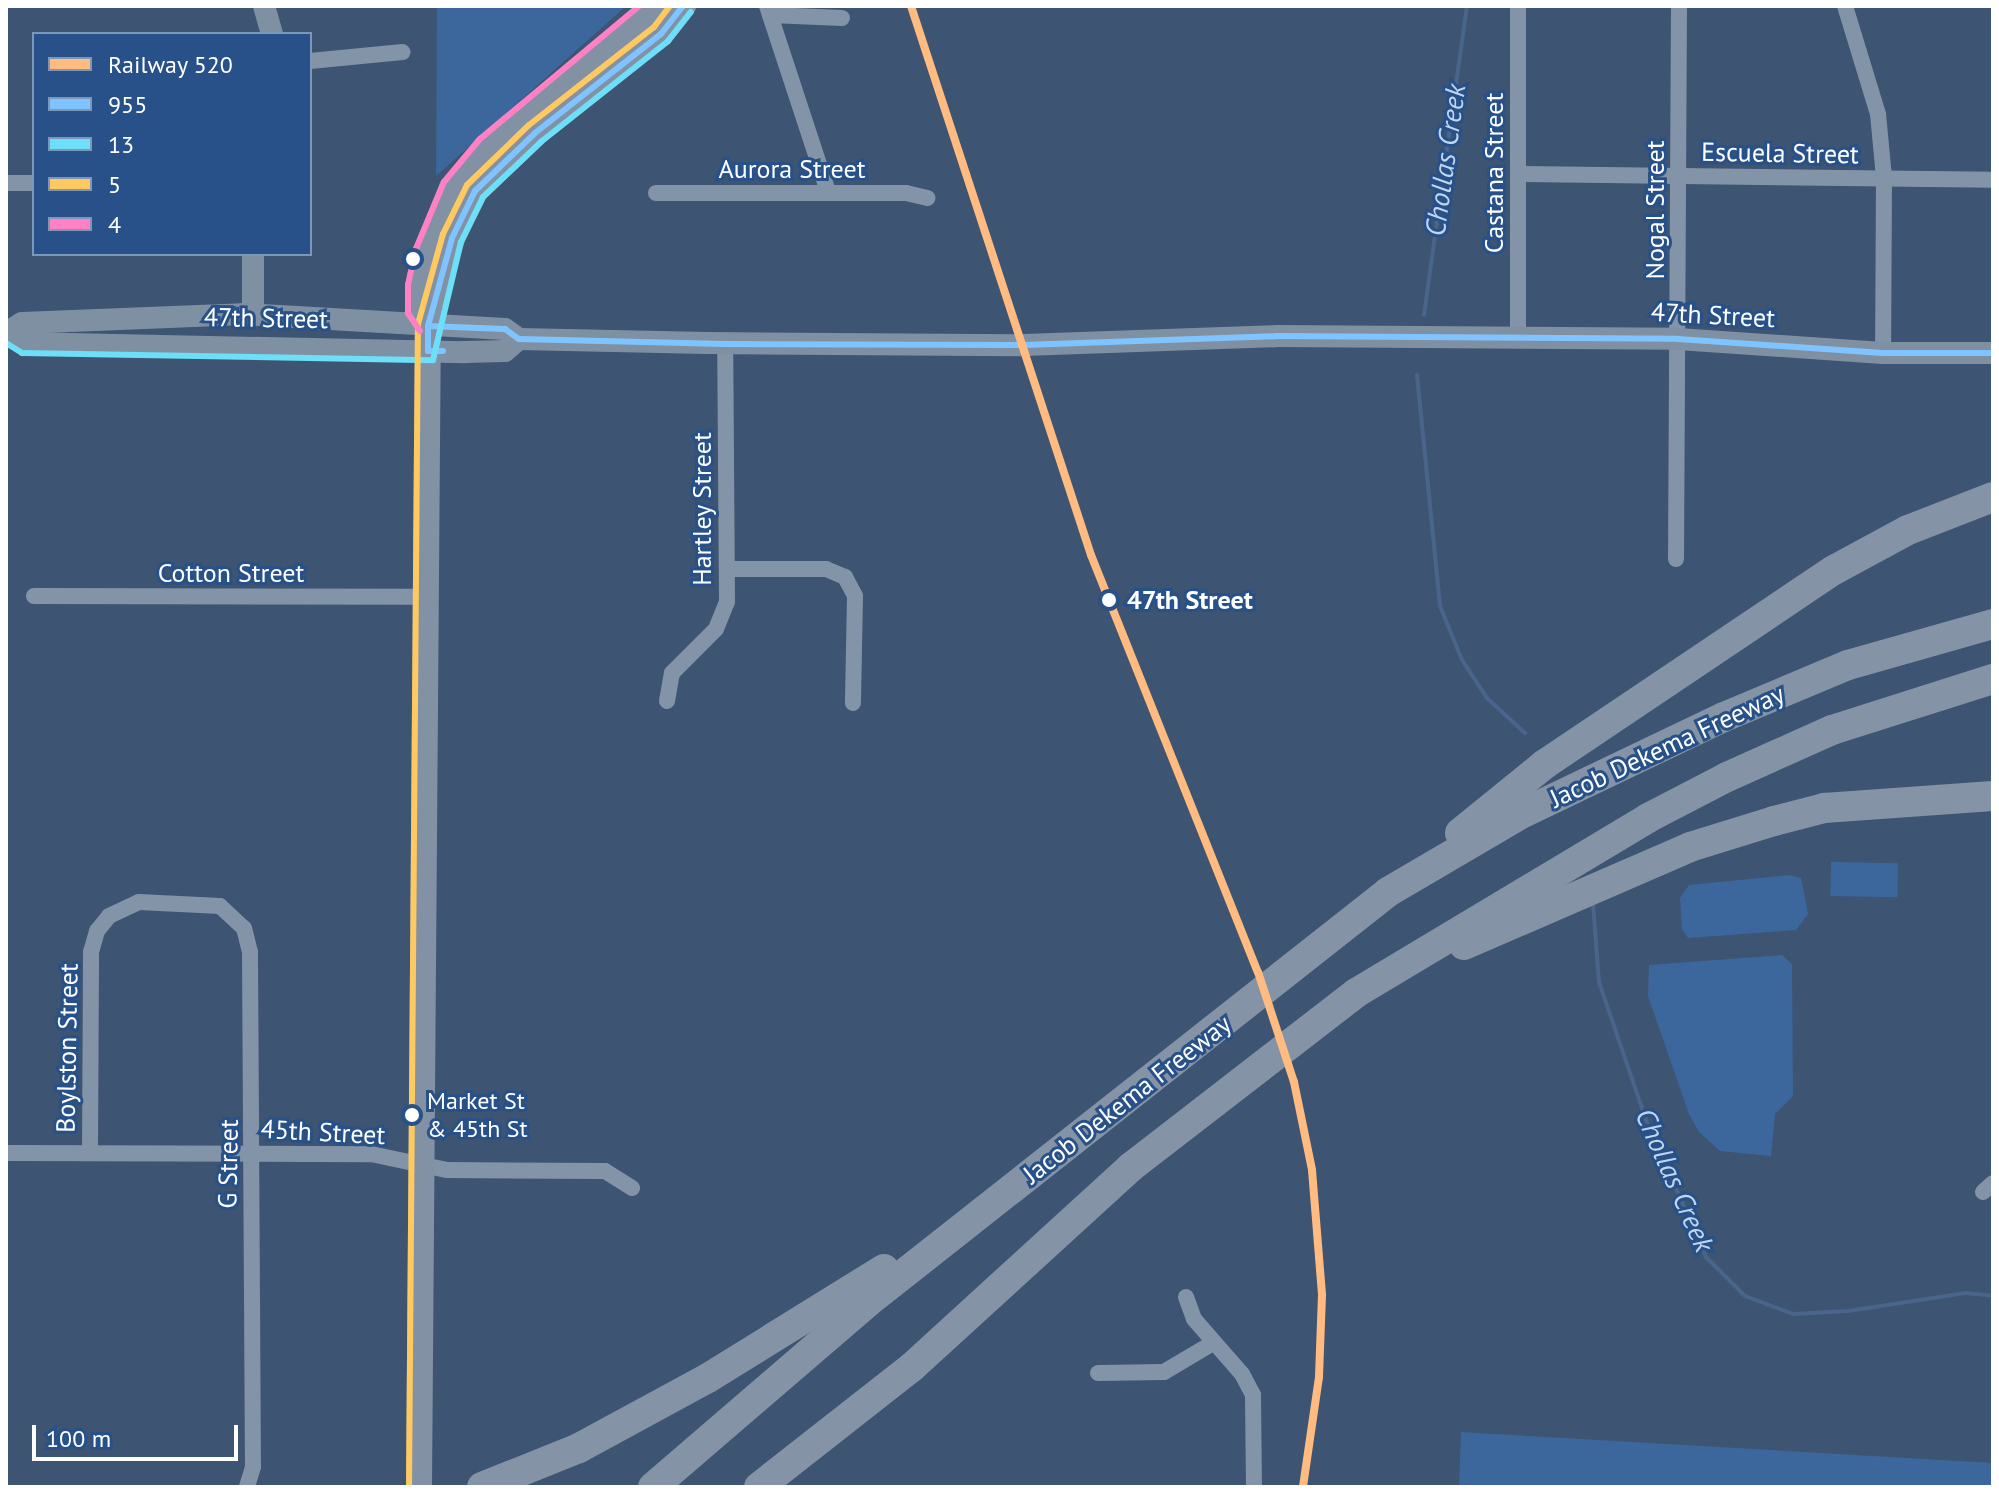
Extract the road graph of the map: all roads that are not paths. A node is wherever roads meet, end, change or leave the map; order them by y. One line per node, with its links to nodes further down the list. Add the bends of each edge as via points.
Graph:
1 (264, 6): 9 (main road)
2 (655, 6): 24 (main road, via 486,147 452,188 425,254 418,287 418,310)
3 (683, 6): 24 (main road, via 661,34 535,133 475,191 452,238)
4 (1518, 6): 12 (street, Castana Street)
5 (1679, 6): 13 (street, Nogal Street)
6 (1845, 6): 14 (street, via 1878,114)
7 (769, 11): 8 (street); 18 (street)
8 (842, 18)
9 (271, 32)
10 (403, 52): 11 (street)
11 (312, 61)
12 (1518, 174): 13 (street, Escuela Street); 25 (street, Castana Street)
13 (1679, 176): 14 (street, Escuela Street); 26 (street, Nogal Street)
14 (1884, 178): 15 (street, Escuela Street); 28 (street)
15 (1993, 180)
16 (6, 183): 17 (street)
17 (32, 183)
18 (828, 192): 19 (street, Aurora Street); 20 (street, Aurora Street)
19 (656, 193)
20 (927, 198)
21 (253, 256): 22 (main road)
22 (253, 315): 23 (main road, 47th Street, via 22,323); 24 (main road, 47th Street)
23 (8, 333): 24 (main road, 47th Street, via 22,343)
24 (428, 338): 27 (main road, 47th Street, via 505,351 519,339); 34 (main road)
25 (1518, 339): 26 (main road, 47th Street); 27 (main road, 47th Street, via 1276,336 1024,345)
26 (1678, 339): 28 (main road, 47th Street); 31 (street, Nogal Street)
27 (725, 344): 32 (street, Hartley Street)
28 (1883, 353): 29 (main road, 47th Street)
29 (1993, 353)
30 (1993, 497): 40 (highway, via 1908,530 1834,570 1545,764)
31 (1676, 559)
32 (728, 569): 37 (street, Hartley Street, via 727,602 716,629 672,673); 38 (street, via 826,569 845,577 855,596)
33 (34, 596): 34 (street, Cotton Street)
34 (426, 597): 46 (main road)
35 (1993, 624): 40 (highway, Jacob Dekema Freeway, via 1848,665 1724,717 1519,815)
36 (1993, 679): 42 (highway, Jacob Dekema Freeway, via 1832,730 1727,777 1648,818)
37 (667, 701)
38 (853, 703)
39 (1993, 796): 42 (highway, via 1824,808 1690,847)
40 (1388, 892): 47 (highway, Jacob Dekema Freeway)
41 (169, 902): 44 (street, Boylston Street, via 122,908 97,931 91,952); 45 (street, G Street, via 220,906 244,928 250,952)
42 (1356, 993): 51 (highway, Jacob Dekema Freeway, via 1131,1167)
43 (6, 1153): 44 (street, 45th Street)
44 (90, 1153): 45 (street, 45th Street)
45 (254, 1153): 46 (street, 45th Street, via 371,1154); 54 (street, G Street, via 253,1467)
46 (420, 1165): 48 (street, 45th Street, via 447,1170 605,1171); 55 (main road)
47 (1016, 1187): 53 (highway, Jacob Dekema Freeway, via 868,1302); 56 (highway, via 708,1378 579,1448)
48 (632, 1188)
49 (1186, 1297): 50 (street, via 1194,1319)
50 (1213, 1343): 52 (street, via 1164,1372); 59 (street, via 1253,1395)
51 (912, 1367): 57 (highway, Jacob Dekema Freeway); 58 (highway)
52 (1098, 1373)
53 (656, 1484)
54 (248, 1486)
55 (419, 1487)
56 (482, 1487)
57 (759, 1487)
58 (792, 1487)
59 (1254, 1487)

